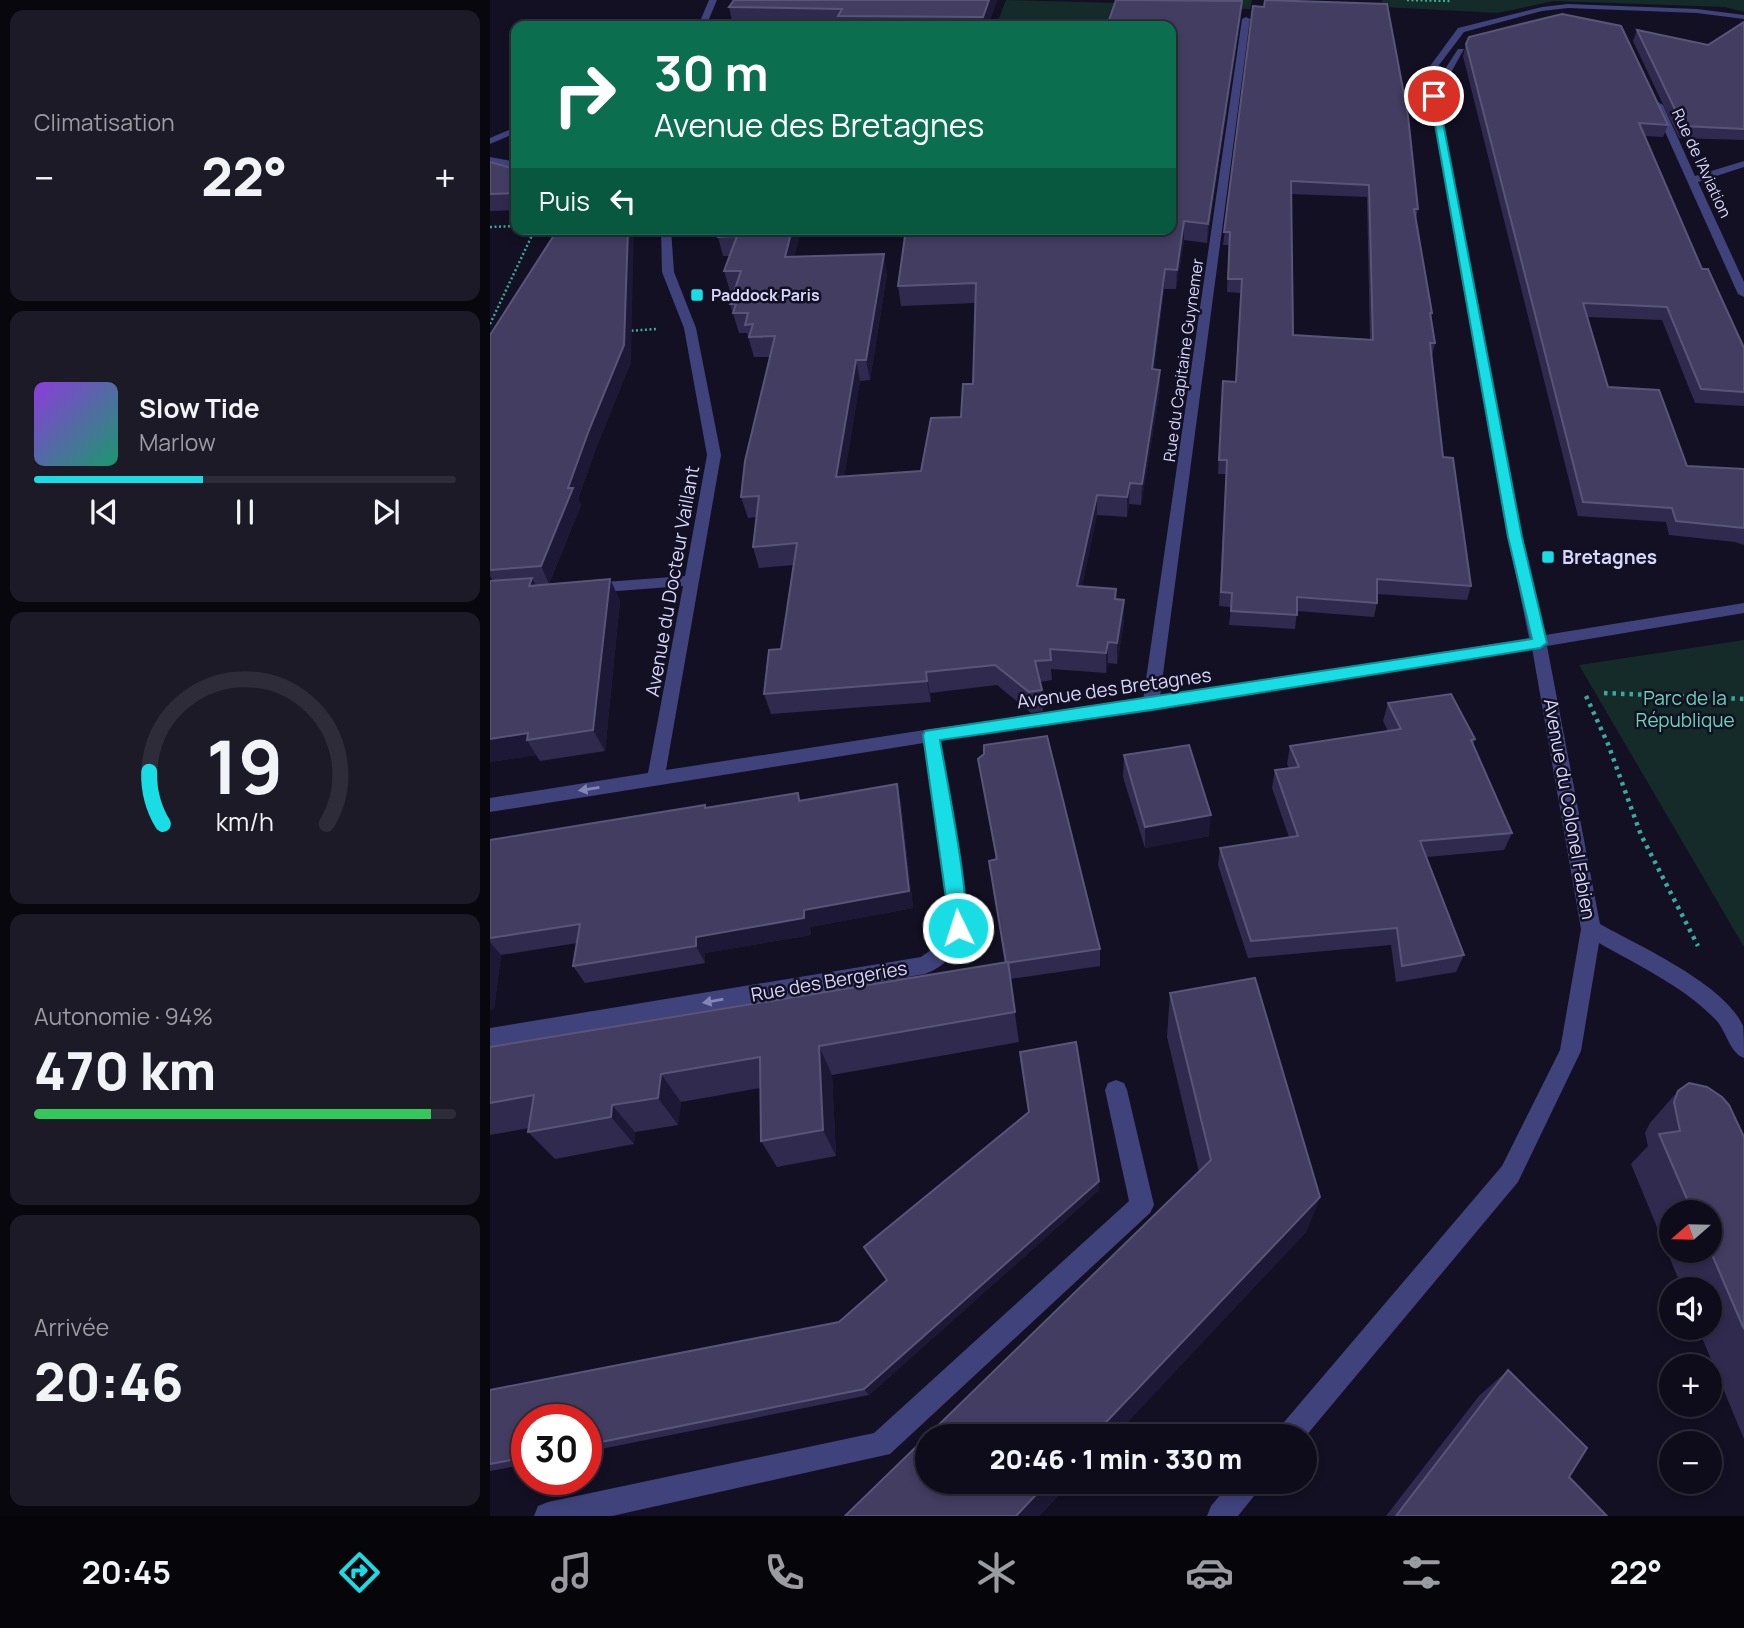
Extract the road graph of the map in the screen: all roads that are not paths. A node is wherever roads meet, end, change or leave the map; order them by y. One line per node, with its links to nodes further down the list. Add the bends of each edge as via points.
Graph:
1 (713, 0): 5 (street)
2 (1614, 13): 4 (street, Avenue du Colonel Fabien); 6 (street, Avenue du Colonel Fabien, via 1556,12); 9 (street, Avenue du Colonel Fabien, via 1567,6 1461,30 1426,77)
3 (1246, 19): 22 (street, Rue du Capitaine Guynemer)
4 (1744, 19)
5 (704, 21)
6 (1473, 34)
7 (1465, 44): 9 (street)
8 (1652, 93): 15 (street, Rue de l'Aviation)
9 (1434, 96): 21 (street, Avenue du Colonel Fabien, via 1515,537)
10 (511, 132): 11 (street)
11 (490, 141)
12 (490, 160): 13 (street)
13 (511, 164)
14 (1744, 164): 15 (street)
15 (1693, 180): 17 (street, Rue de l'Aviation)
16 (666, 235): 18 (street, Avenue du Docteur Vaillant, via 668,272 690,328 714,455)
17 (1744, 295)
18 (692, 580): 19 (street); 24 (street, Avenue du Docteur Vaillant)
19 (571, 589)
20 (1744, 608): 21 (street, Avenue des Bretagnes)
21 (1549, 642): 22 (street, Avenue des Bretagnes); 26 (street, Avenue du Colonel Fabien)
22 (1151, 705): 23 (street, Avenue des Bretagnes)
23 (931, 735): 24 (street, Avenue des Bretagnes); 27 (street, Rue des Bergeries, one-way to 27, via 957,901 958,928 946,953 925,965)
24 (656, 777): 25 (street, Avenue des Bretagnes, one-way to 25)
25 (490, 805)
26 (1591, 929): 28 (street, via 1687,983 1725,1015); 30 (street, Avenue du Colonel Fabien, via 1570,1051 1510,1174)
27 (490, 1038)
28 (1744, 1048)
29 (1116, 1090): 32 (street, via 1142,1205 881,1446)
30 (1299, 1424)
31 (1239, 1494): 33 (street)
32 (548, 1516)
33 (1221, 1516)

